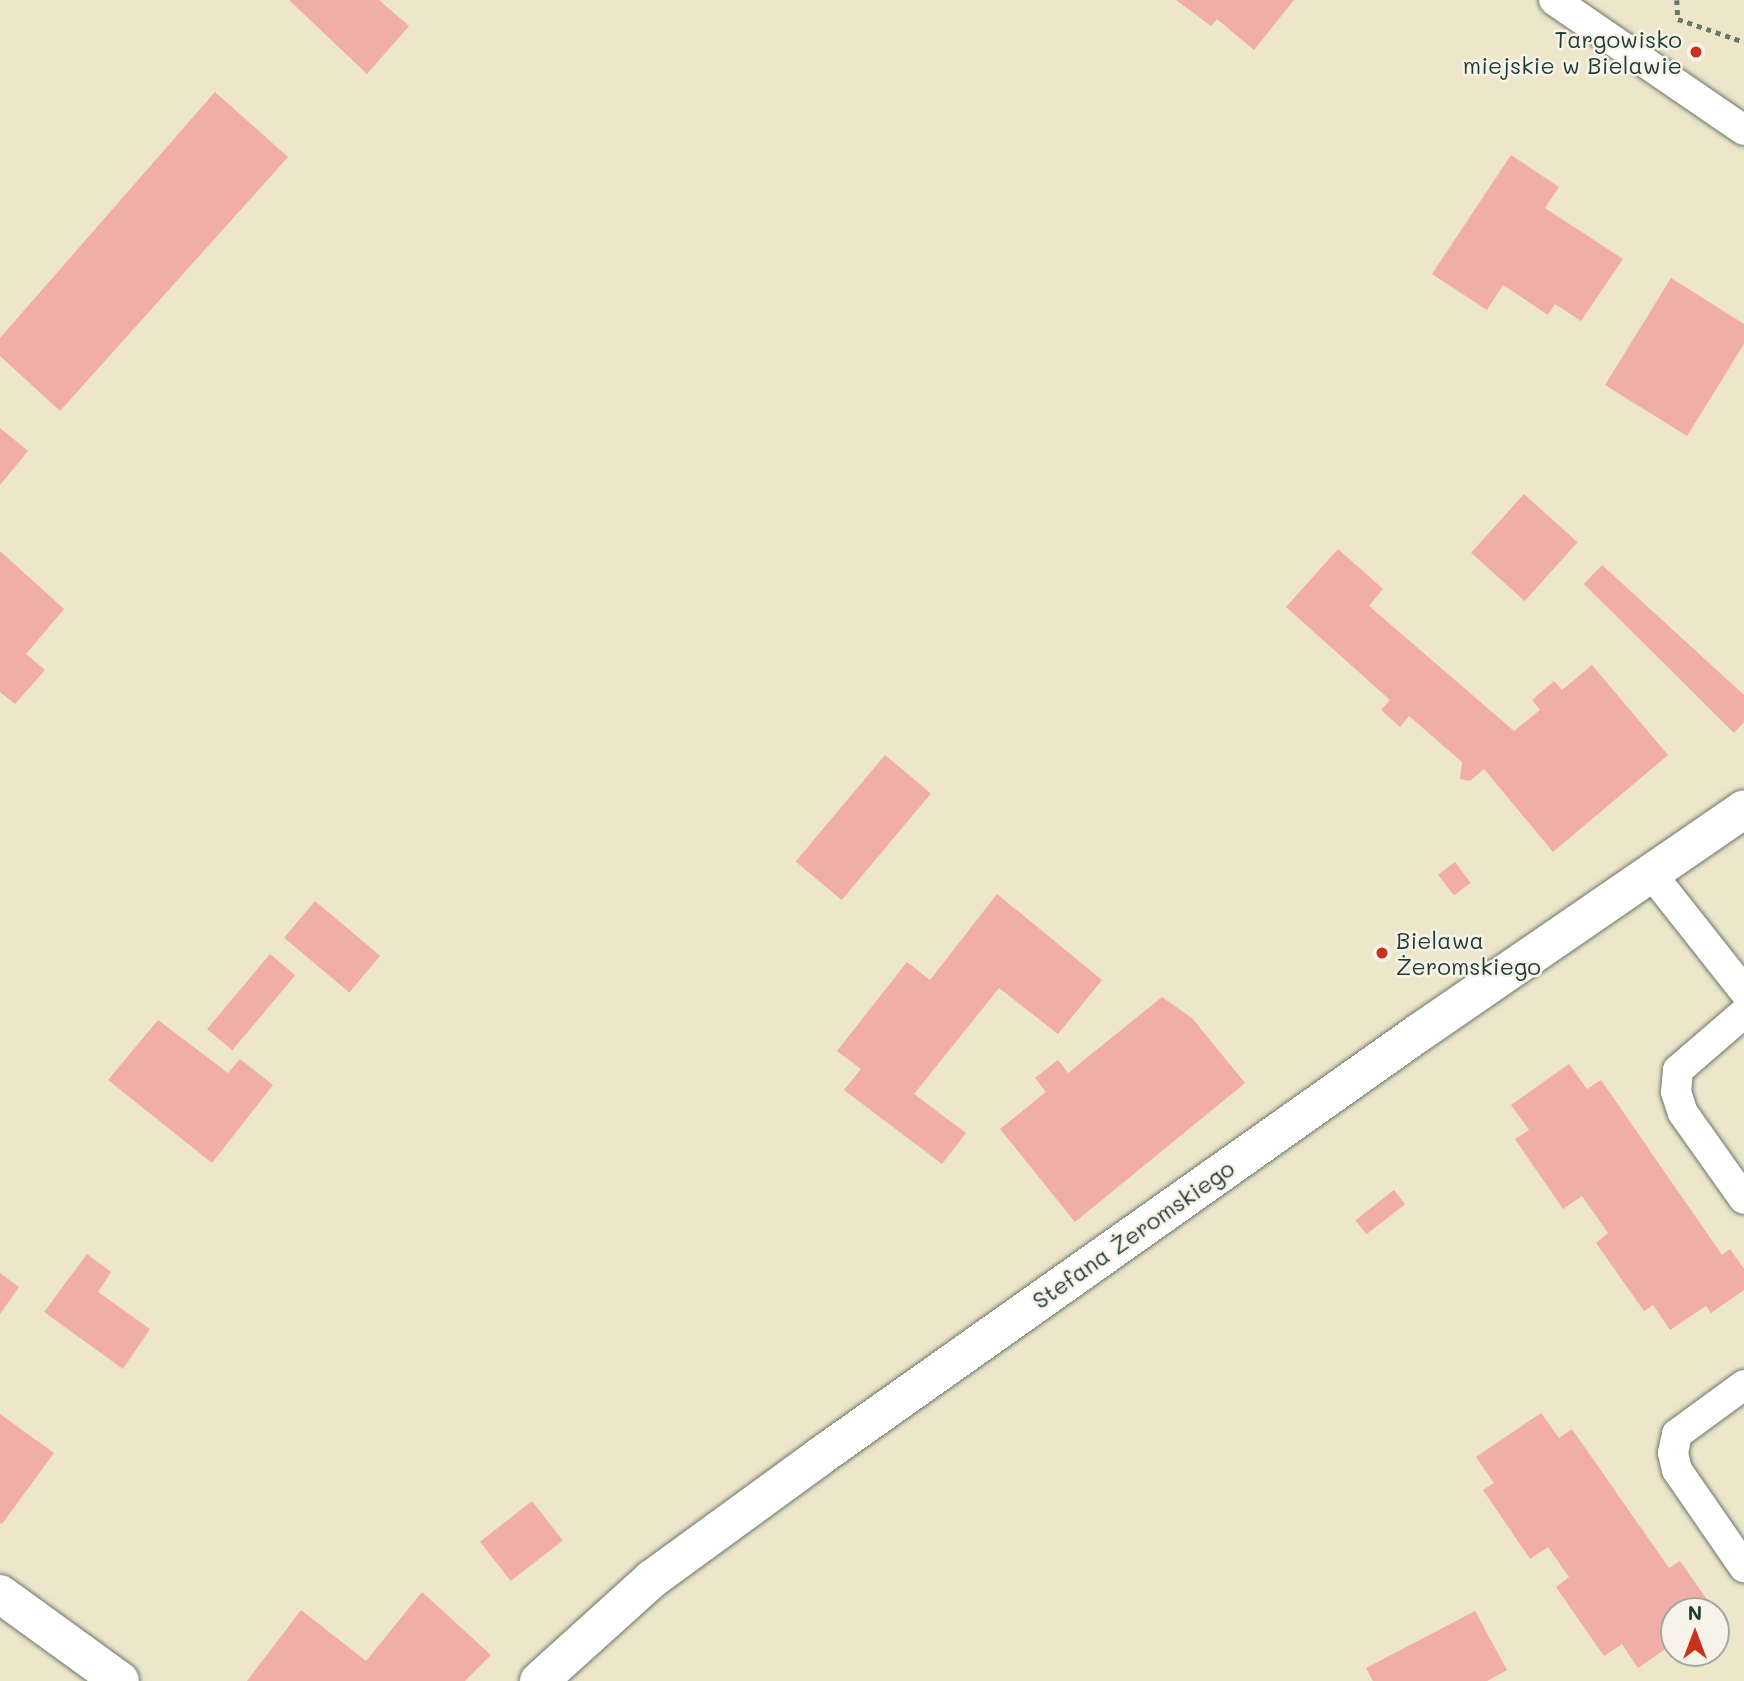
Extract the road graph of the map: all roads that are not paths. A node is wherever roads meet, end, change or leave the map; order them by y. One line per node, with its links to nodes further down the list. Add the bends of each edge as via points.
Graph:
1 (1554, 0): 2 (lane)
2 (1744, 130)
3 (1744, 809): 4 (street, Stefana Żeromskiego)
4 (1650, 872): 5 (lane); 12 (street, Stefana Żeromskiego, via 746,1510 631,1596)
5 (1744, 991)
6 (1744, 1013): 7 (lane, via 1678,1070 1676,1092 1683,1113)
7 (1744, 1199)
8 (1744, 1385): 9 (lane, via 1677,1434 1673,1453 1678,1469)
9 (1744, 1567)
10 (0, 1594): 11 (street)
11 (120, 1681)
12 (539, 1681)

